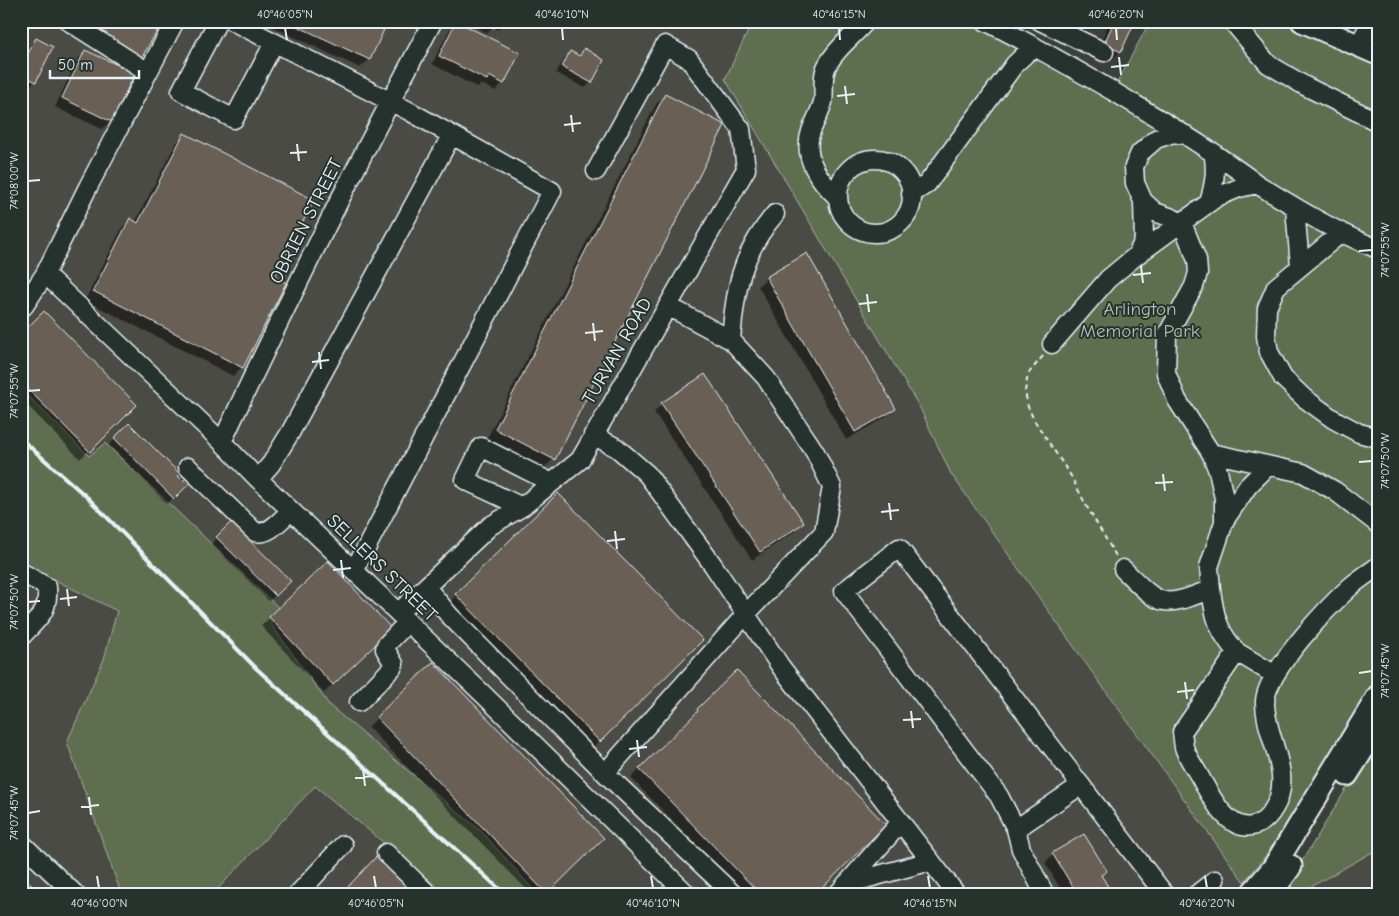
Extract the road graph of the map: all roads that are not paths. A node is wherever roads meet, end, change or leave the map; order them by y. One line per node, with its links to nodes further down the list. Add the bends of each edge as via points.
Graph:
1 (68, 21): 17 (street)
2 (175, 21): 17 (street)
3 (218, 21): 12 (street, via 181,91 234,119)
4 (232, 21): 12 (street)
5 (433, 21): 18 (street, OBRIEN STREET)
6 (866, 21): 26 (street, via 826,66 823,100 808,143 817,174)
7 (985, 21): 13 (street)
8 (1040, 21): 15 (street)
9 (1232, 21): 19 (street, via 1268,64)
10 (1302, 21): 14 (main road)
11 (1372, 21): 14 (street)
12 (274, 43): 18 (street)
13 (1034, 46): 20 (street); 25 (street, via 1015,64 927,184)
14 (1358, 46): 16 (main road)
15 (1104, 52)
16 (1378, 54)
17 (148, 72): 36 (street)
18 (390, 102): 21 (street); 43 (street, OBRIEN STREET, via 267,345)
19 (1378, 122)
20 (1186, 135): 22 (street); 27 (street, via 1173,133 1156,139 1140,152 1134,167 1135,183)
21 (451, 136): 47 (street, via 290,433); 55 (street, via 552,191)
22 (1213, 152): 24 (street); 28 (street, via 1215,179)
23 (596, 171): 38 (street, TURVAN ROAD, via 665,45 689,59 741,129 746,169)
24 (1257, 184): 28 (street, via 1238,188); 29 (street)
25 (911, 194): 26 (street, via 907,214 899,224 888,231 875,233 851,225 842,215); 26 (street, via 907,177 898,167 877,159 855,164 846,171 840,181)
26 (838, 198)
27 (1143, 202): 31 (street, via 1155,212); 34 (street, via 1144,240)
28 (1209, 203): 31 (street)
29 (1295, 208): 32 (street); 35 (street)
30 (775, 214): 39 (street, via 760,232 742,269)
31 (1182, 223): 34 (street); 44 (street, via 1197,260 1198,273 1167,335 1166,373 1178,400)
32 (1341, 233): 33 (street); 35 (street)
33 (1378, 249)
34 (1137, 255): 40 (street, via 1108,279)
35 (1300, 266): 42 (street, via 1276,287 1267,308 1269,352 1283,378 1304,398 1332,419 1359,433)
36 (45, 274): 37 (street); 43 (street, SELLERS STREET)
37 (24, 306)
38 (668, 306): 39 (street); 41 (street, TURVAN ROAD)
39 (731, 340): 59 (street, via 766,378 815,452 832,487 824,532)
40 (1052, 344)
41 (593, 435): 48 (street, TURVAN ROAD, via 580,460); 59 (street, via 617,448 647,474)
42 (1378, 438)
43 (222, 442): 47 (street, SELLERS STREET)
44 (1211, 453): 46 (street); 51 (street, via 1224,498)
45 (188, 466): 50 (street, via 259,534 266,532)
46 (1268, 466): 51 (street, via 1235,502); 52 (street, via 1303,473 1334,491)
47 (258, 479): 50 (street, SELLERS STREET)
48 (552, 483): 49 (street, TURVAN ROAD); 49 (street, via 481,447 465,480)
49 (522, 507): 57 (street, TURVAN ROAD, via 490,526)
50 (291, 510): 55 (street, SELLERS STREET)
51 (1224, 522): 58 (street, via 1209,568)
52 (1378, 524)
53 (1378, 566): 63 (street, via 1324,612)
54 (1123, 569): 58 (street, via 1160,601 1174,602)
55 (353, 570): 60 (street, SELLERS STREET)
56 (21, 572): 61 (street, via 47,587 48,600 45,611)
57 (426, 587): 60 (street, TURVAN ROAD); 67 (street, via 449,615)
58 (1211, 589): 62 (street, via 1214,615 1228,643)
59 (746, 614): 67 (street); 69 (street, via 781,667)
60 (403, 617): 65 (street, TURVAN ROAD, via 385,649 394,664 392,668); 80 (street, SELLERS STREET)
61 (21, 637)
62 (1237, 652): 63 (street); 63 (street, via 1182,732 1184,748 1221,812 1246,827 1261,824 1282,791 1265,700)
63 (1275, 675)
64 (1378, 696): 86 (main road, via 1273,868)
65 (359, 702)
66 (1378, 726): 87 (main road)
67 (605, 773): 81 (street)
68 (1081, 784): 70 (street); 70 (street, via 900,548 844,590 999,796); 84 (street)
69 (901, 822): 74 (street); 76 (street)
70 (1016, 829): 83 (street, via 1021,849)
71 (21, 843): 77 (street)
72 (343, 845): 78 (street)
73 (386, 853): 79 (street)
74 (931, 861): 76 (street); 82 (street)
75 (1215, 880): 85 (street)
76 (841, 889)
77 (76, 895)
78 (297, 895)
79 (430, 895)
80 (688, 895)
81 (734, 895)
82 (957, 895)
83 (1045, 895)
84 (1165, 895)
85 (1196, 895)
86 (1250, 895)
87 (1270, 895)

